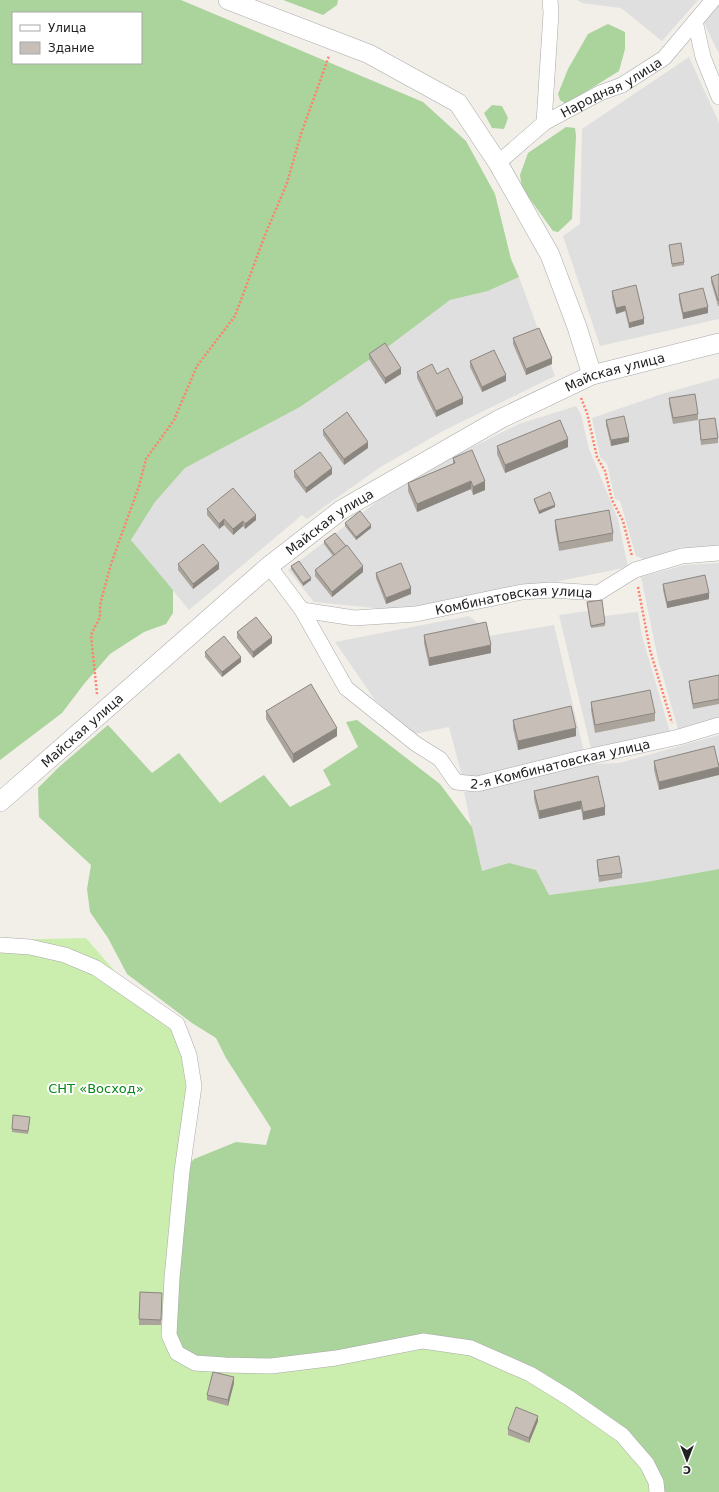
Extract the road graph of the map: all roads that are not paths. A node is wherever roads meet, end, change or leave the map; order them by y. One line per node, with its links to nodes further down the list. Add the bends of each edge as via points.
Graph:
1 (228, 0): 7 (street, via 369,54 458,103)
2 (550, 0): 6 (street)
3 (713, 0): 4 (street, Народная улица)
4 (695, 20): 5 (street, via 703,57); 6 (street, Народная улица, via 664,58 622,85 600,93)
5 (719, 97)
6 (544, 123): 7 (street, Народная улица)
7 (498, 163): 9 (street, via 550,254)
8 (719, 343): 9 (street, Майская улица)
9 (592, 375): 11 (street, Майская улица, via 500,419 341,510)
10 (719, 554): 12 (street, Комбинатовская улица, via 682,556 635,570 598,593 551,590 522,592 416,614 354,618)
11 (269, 566): 12 (street, 2-я Комбинатовская улица); 14 (street, Майская улица)
12 (302, 610): 13 (street, 2-я Комбинатовская улица, via 346,688 416,744 440,759 456,782 477,784 679,737)
13 (719, 725)
14 (0, 802)
15 (0, 945): 16 (street, via 30,947 65,955 96,968 177,1024 189,1054 194,1086 182,1171 172,1278 169,1335 177,1353 195,1362 225,1366 271,1366 351,1356 423,1341 471,1348 530,1374 622,1435 647,1464)
16 (658, 1492)

